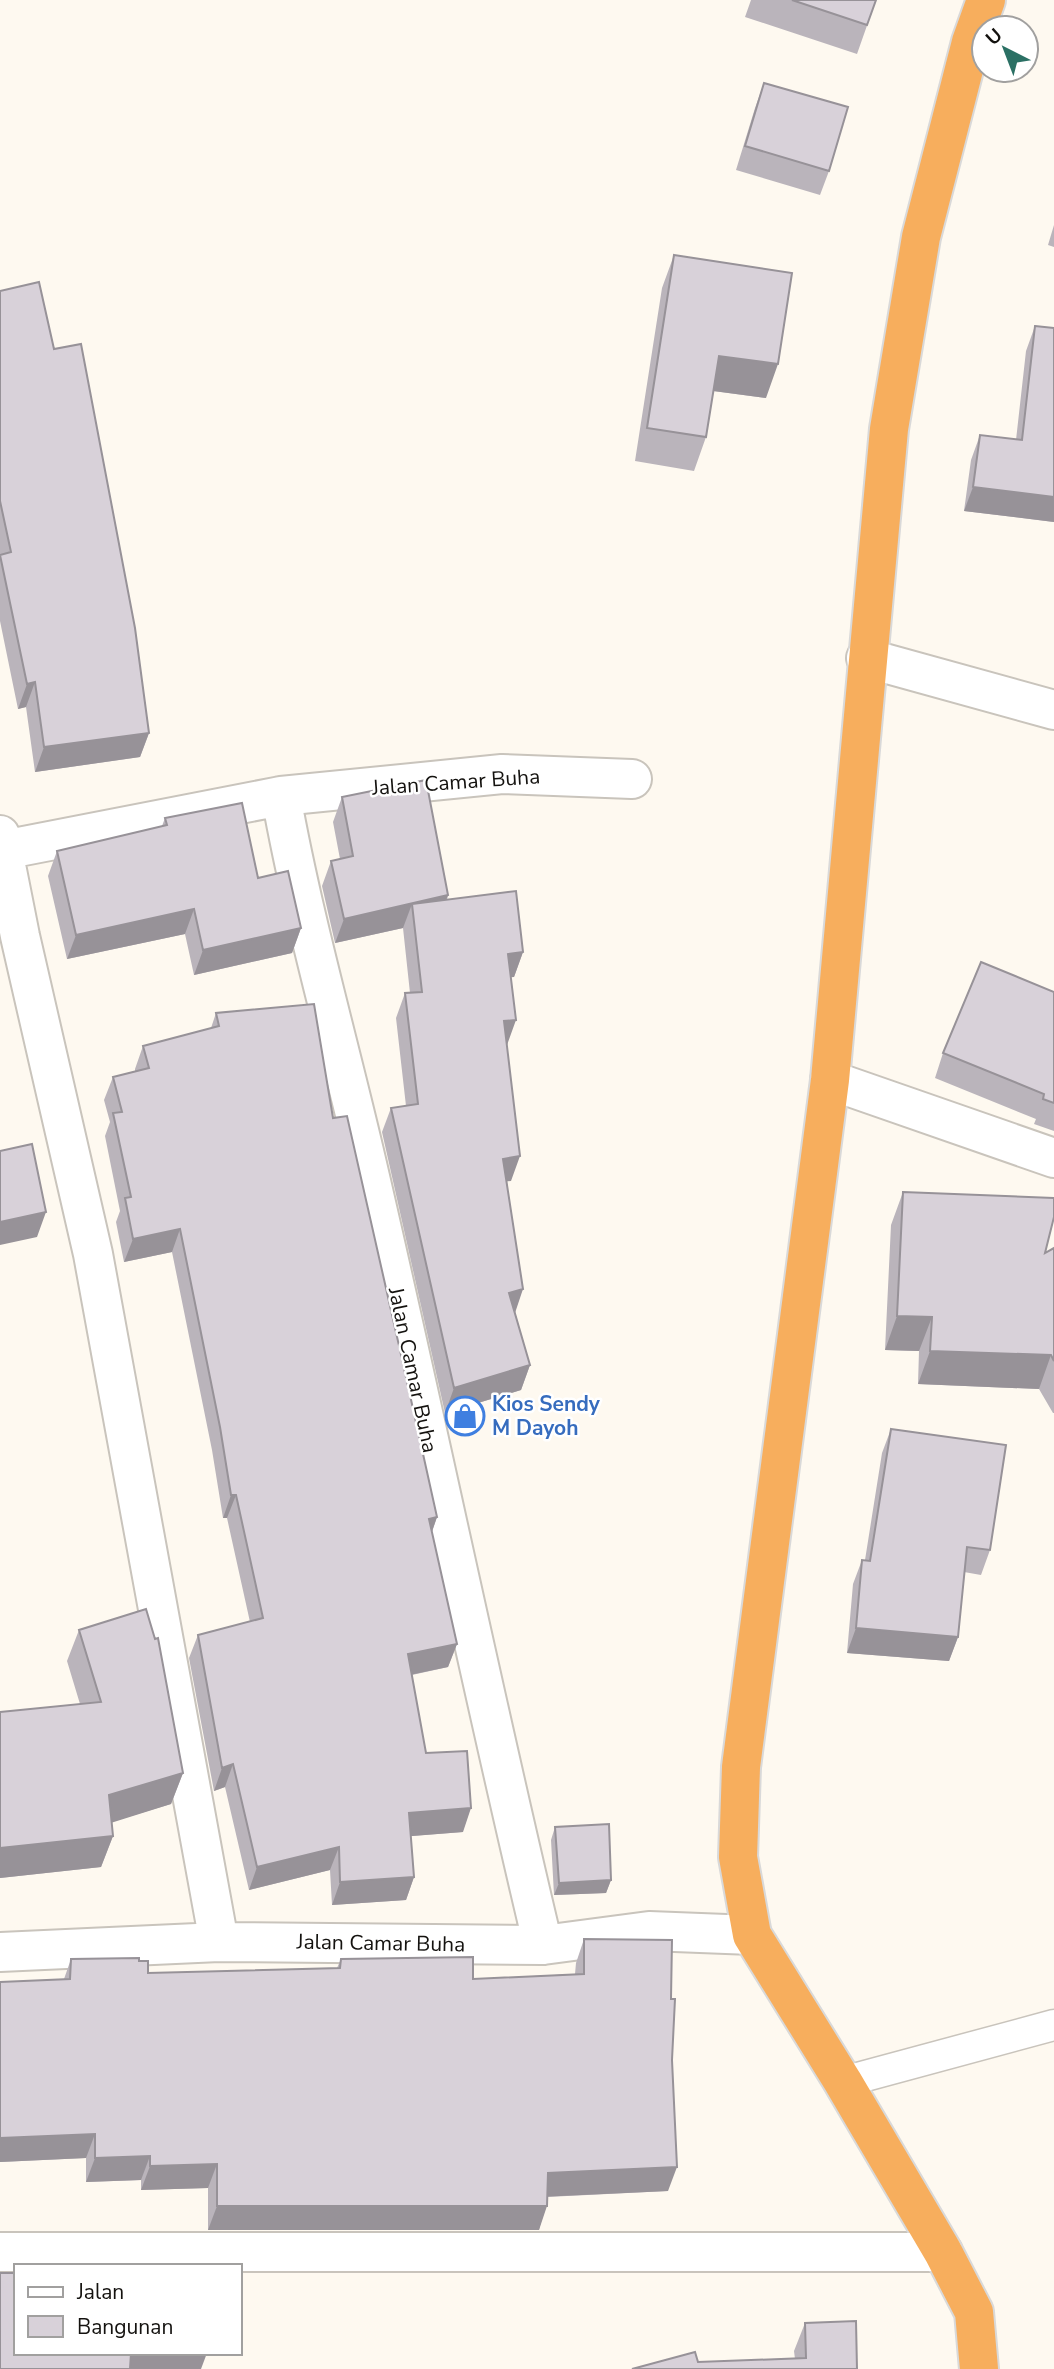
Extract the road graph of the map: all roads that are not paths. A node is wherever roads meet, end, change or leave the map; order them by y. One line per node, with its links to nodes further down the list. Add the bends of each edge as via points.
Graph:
1 (986, 0): 2 (highway, via 921,237 889,429)
2 (866, 658): 3 (street); 7 (highway)
3 (1054, 710)
4 (632, 779): 5 (street, Jalan Camar Buha, via 502,774)
5 (281, 796): 6 (street, Jalan Camar Buha); 11 (street, Jalan Camar Buha)
6 (1, 843): 10 (street, Jalan Camar Buha, via 93,1254)
7 (830, 1080): 8 (street); 9 (highway, via 741,1767 738,1857)
8 (1054, 1158)
9 (752, 1934): 11 (street, Jalan Camar Buha, via 649,1931); 14 (highway)
10 (219, 1942): 11 (street, Jalan Camar Buha); 12 (street, Jalan Camar Buha)
11 (543, 1945)
12 (0, 1952)
13 (1054, 2025): 14 (lane)
14 (843, 2082): 16 (highway)
15 (0, 2252): 16 (street)
16 (943, 2252): 17 (highway, via 974,2312)
17 (979, 2369)

